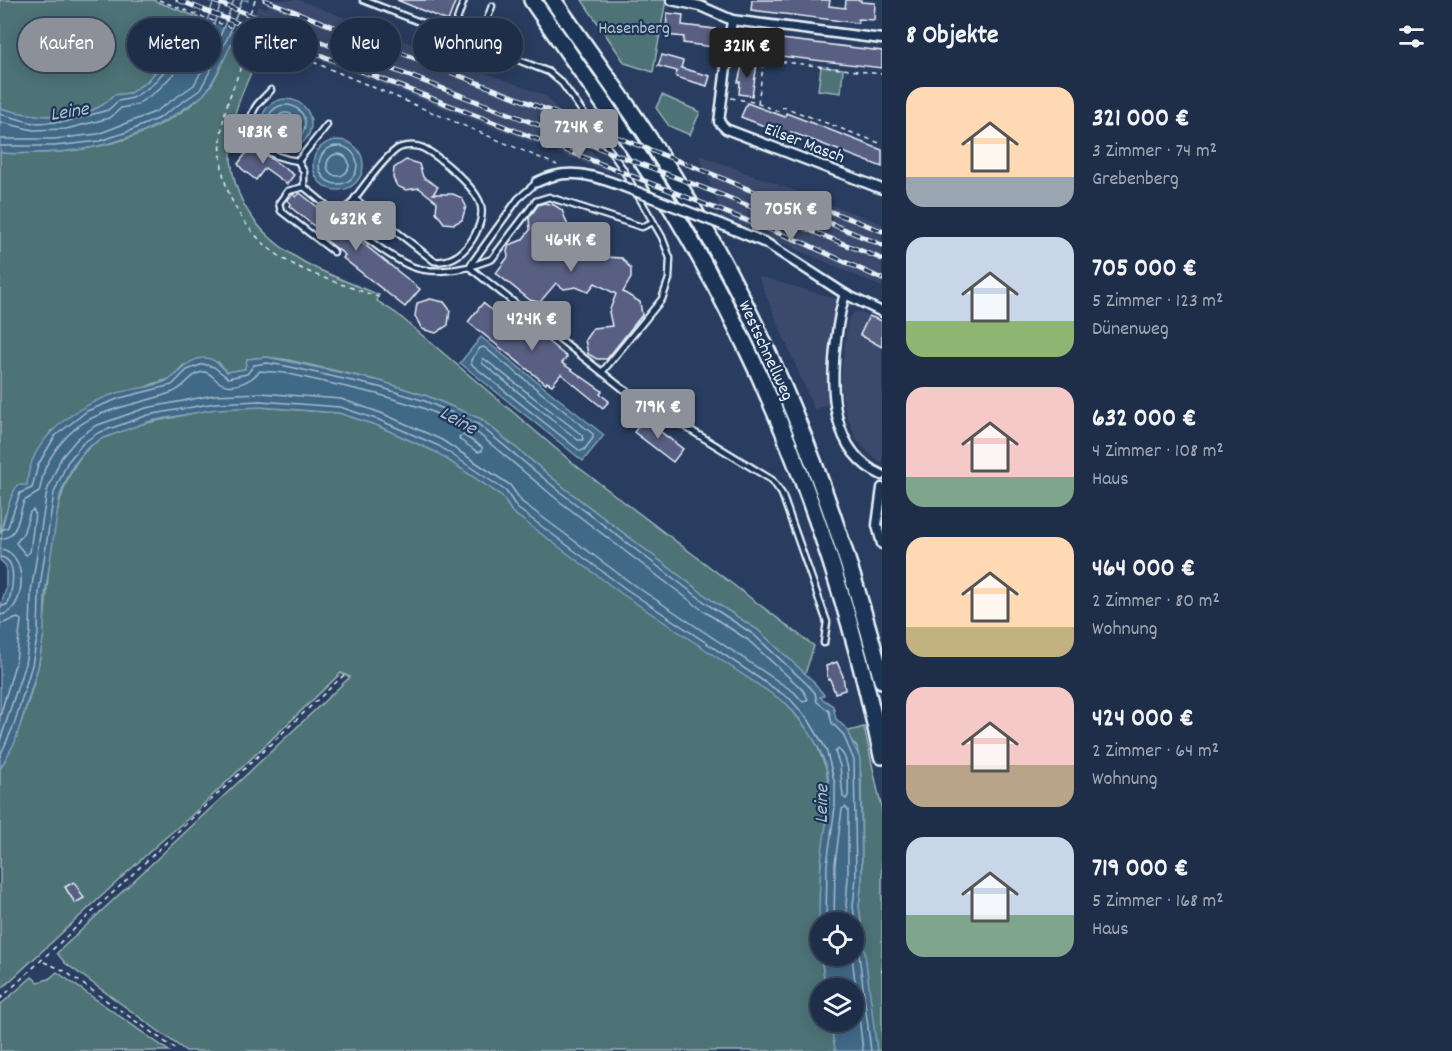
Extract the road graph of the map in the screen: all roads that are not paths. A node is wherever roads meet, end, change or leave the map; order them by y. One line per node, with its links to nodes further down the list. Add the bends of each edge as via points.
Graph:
1 (363, 0): 10 (lane)
2 (464, 0): 8 (lane)
3 (532, 0): 35 (highway, Westschnellweg, via 678,219 750,356 787,441 836,578)
4 (553, 0): 34 (highway, Westschnellweg, via 692,207 766,349 827,498)
5 (671, 0): 6 (street)
6 (700, 3): 11 (street)
7 (492, 6): 9 (lane)
8 (458, 18)
9 (488, 18)
10 (413, 19)
11 (732, 20): 12 (street); 19 (street, Eilser Masch, via 719,122 726,129)
12 (882, 39)
13 (523, 62): 22 (lane, via 549,72 562,83 621,166)
14 (271, 90): 16 (lane, via 254,109 251,127 255,140 280,159)
15 (327, 125): 16 (lane)
16 (298, 161): 18 (lane, via 304,172)
17 (537, 182): 25 (lane, via 518,199); 27 (street, bridge, via 560,174 593,175 766,243)
18 (304, 187): 21 (lane); 23 (lane, via 288,191 279,203 281,212)
19 (882, 189)
20 (355, 199): 21 (lane); 24 (lane); 24 (lane, via 398,148 423,148 447,166 472,188 482,216 461,253 448,260)
21 (342, 217): 26 (lane, via 397,259 415,268)
22 (653, 222): 25 (lane, via 642,227 549,197 536,201 492,259); 29 (lane, via 670,258 669,279 662,299)
23 (334, 252)
24 (434, 261): 26 (lane)
25 (468, 267): 26 (lane); 29 (lane)
26 (432, 269)
27 (845, 294): 28 (street); 30 (street, via 833,366 834,404 850,448 862,463)
28 (882, 312)
29 (603, 371): 33 (lane, via 622,388 771,480 782,494 827,622)
30 (882, 475)
31 (882, 488): 32 (street, via 877,525)
32 (882, 544)
33 (824, 643)
34 (882, 680)
35 (882, 756)

